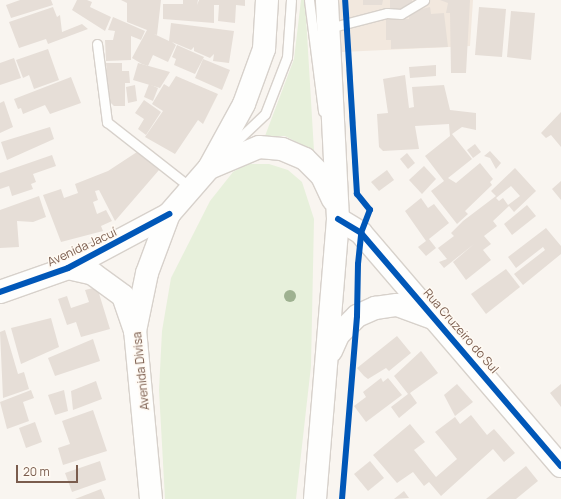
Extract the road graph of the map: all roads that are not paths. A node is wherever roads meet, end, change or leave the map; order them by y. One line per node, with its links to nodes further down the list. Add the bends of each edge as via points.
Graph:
1 (266, 0): 8 (main road, via 264,49 244,104)
2 (291, 0): 8 (lane, via 287,57 265,114)
3 (309, 0): 11 (lane)
4 (327, 0): 6 (main road)
5 (424, 0): 6 (lane, via 401,14 387,13)
6 (329, 28): 11 (main road)
7 (97, 44): 9 (lane, via 107,122)
8 (209, 168): 9 (main road, Avenida Divisa); 11 (main road, via 260,147 282,149 305,159 322,176 332,195)
9 (190, 187): 10 (main road, Avenida Divisa)
10 (169, 214): 12 (main road, Avenida Jacuí); 15 (main road, Avenida Divisa, via 147,273)
11 (338, 219): 14 (main road, Rua Cruzeiro do Sul, via 361,233); 16 (main road)
12 (68, 268): 13 (main road, Avenida Jacuí); 15 (main road, Avenida Jacuí, via 93,274 123,296)
13 (0, 292)
14 (437, 320): 16 (main road, Rua Cruzeiro do Sul, via 417,310 397,305 375,308 357,316 338,334); 17 (main road, Rua Cruzeiro do Sul)
15 (135, 331): 18 (main road, Avenida Divisa)
16 (329, 354): 19 (main road)
17 (561, 466)
18 (151, 499)
19 (315, 499)

